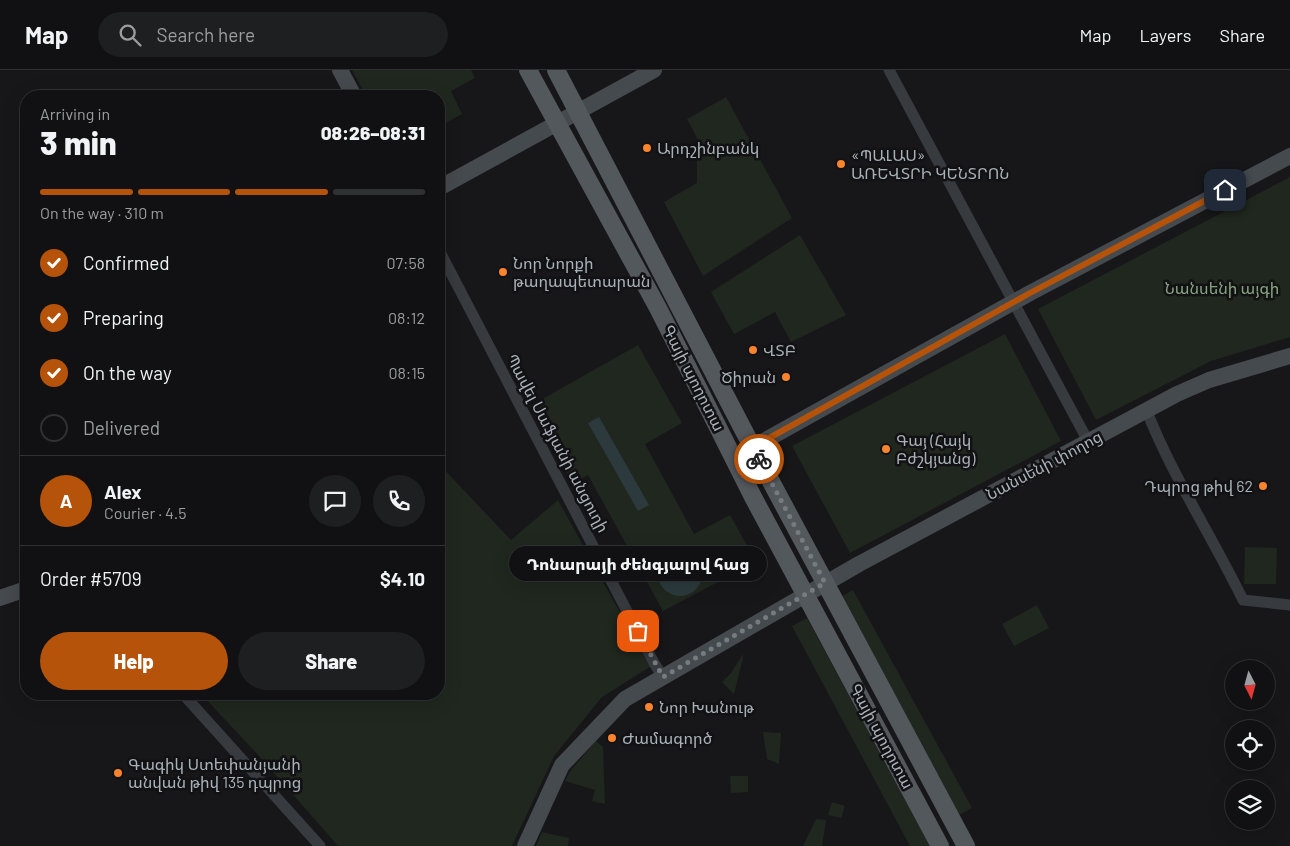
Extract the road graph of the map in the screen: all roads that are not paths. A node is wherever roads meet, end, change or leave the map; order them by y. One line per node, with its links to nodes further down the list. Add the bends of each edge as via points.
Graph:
1 (340, 70): 6 (street)
2 (528, 70): 8 (main road, Գայի պողոտա)
3 (556, 70): 7 (main road, Գայի պողոտա)
4 (654, 70): 7 (street)
5 (889, 70): 12 (street)
6 (351, 90)
7 (579, 111): 8 (street); 16 (main road, Գայի պողոտա)
8 (557, 123): 10 (street); 19 (main road, Գայի պողոտա, via 658,308)
9 (1290, 156): 12 (street)
10 (445, 185)
11 (445, 262): 22 (street, Պավել Սաֆյանի անցուղի)
12 (1014, 303): 15 (street); 16 (street)
13 (1290, 356): 14 (street, Նանսենի փողոց, via 1209,380)
14 (1146, 409): 15 (street, Նանսենի փողոց); 21 (street, via 1176,478 1243,600)
15 (1088, 441): 17 (street, Նանսենի փողոց)
16 (753, 447): 17 (main road, Գայի պողոտա)
17 (825, 583): 19 (street, Նանսենի փողոց); 27 (main road, Գայի պողոտա)
18 (20, 592): 20 (street)
19 (806, 594): 22 (street, Նանսենի փողոց); 26 (main road, Գայի պողոտա)
20 (0, 598)
21 (1290, 605)
22 (663, 677): 25 (street, Նանսենի փողոց, via 625,699 562,765)
23 (188, 700): 24 (street)
24 (320, 846)
25 (525, 846)
26 (940, 846)
27 (966, 846)

